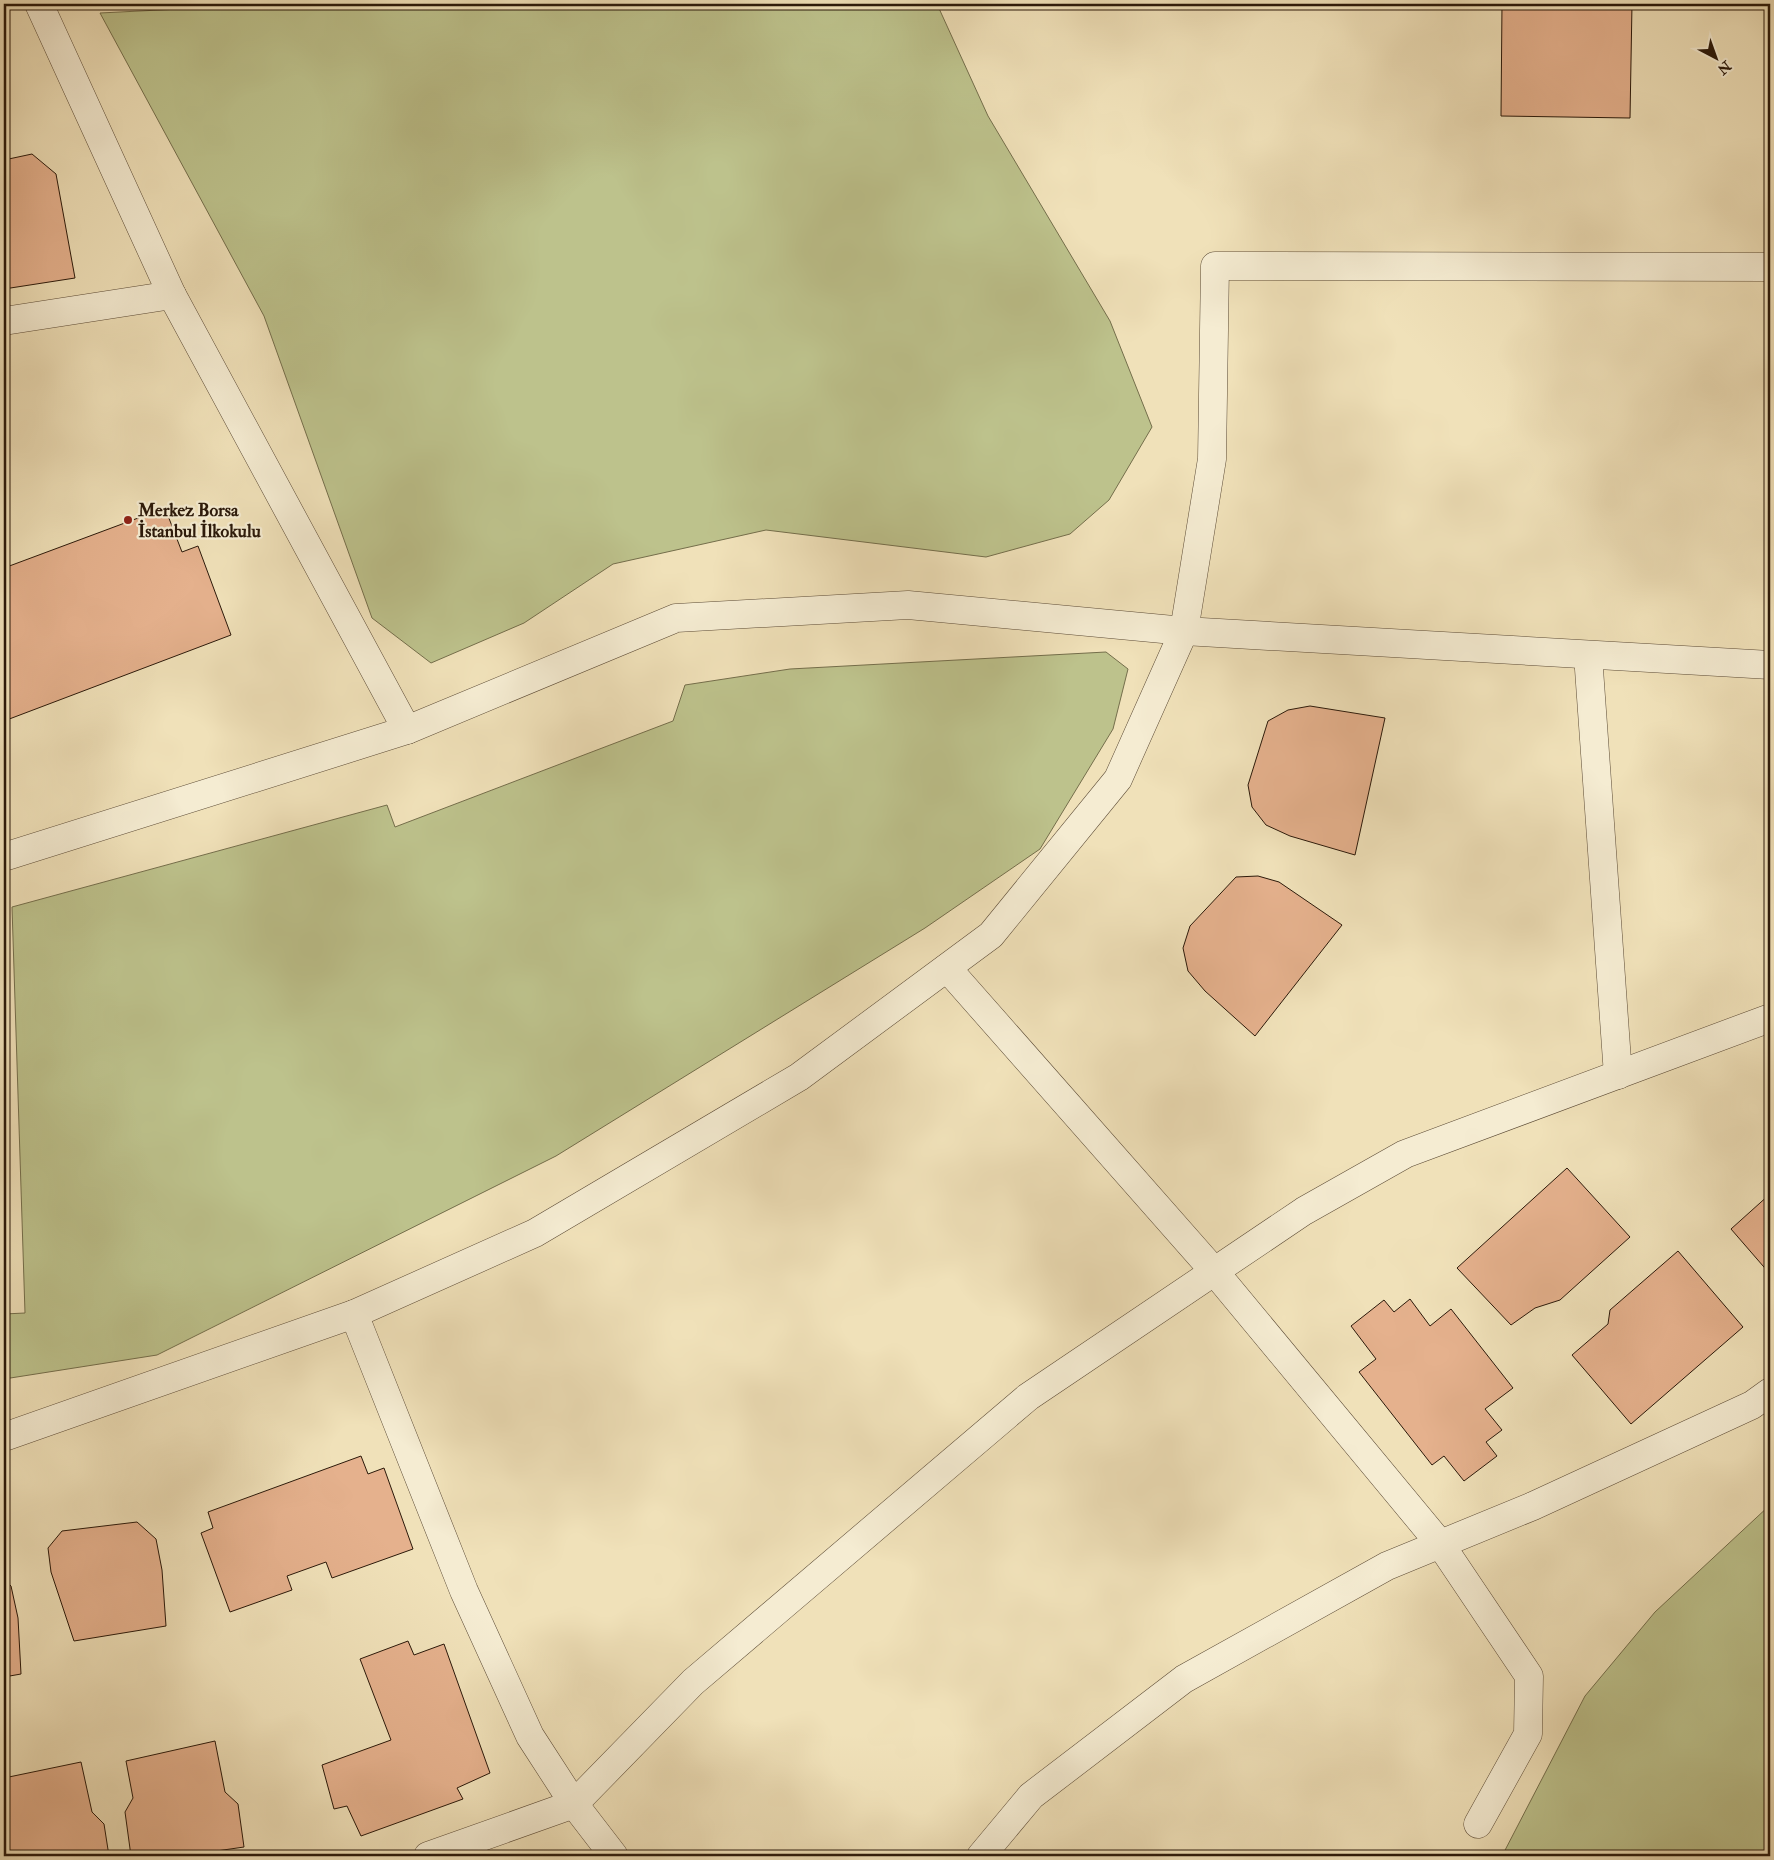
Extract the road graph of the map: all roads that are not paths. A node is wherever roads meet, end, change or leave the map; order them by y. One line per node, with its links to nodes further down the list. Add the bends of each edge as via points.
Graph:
1 (39, 4): 3 (street)
2 (1770, 267): 5 (street, via 1214,266 1212,458)
3 (172, 295): 4 (street); 8 (street)
4 (4, 321)
5 (1184, 631): 6 (street); 8 (street, via 908,605 676,618); 10 (street, via 1118,780 990,935)
6 (1588, 654): 7 (street); 12 (street)
7 (1770, 665)
8 (407, 730): 9 (street)
9 (4, 857)
10 (947, 968): 13 (street); 14 (street, via 799,1077 535,1233)
11 (1770, 1018): 12 (street)
12 (1618, 1074): 13 (street, via 1405,1154 1304,1211)
13 (1214, 1271): 17 (street); 18 (street, via 1028,1397 693,1682)
14 (354, 1314): 16 (street); 18 (street, via 464,1591 530,1736)
15 (1770, 1392): 17 (street, via 1752,1406)
16 (4, 1437)
17 (1441, 1545): 19 (street, via 1530,1676 1528,1734); 22 (street, via 1387,1566 1184,1679 1031,1796)
18 (574, 1804): 20 (street); 21 (street)
19 (1478, 1824)
20 (428, 1856)
21 (614, 1856)
22 (981, 1856)

